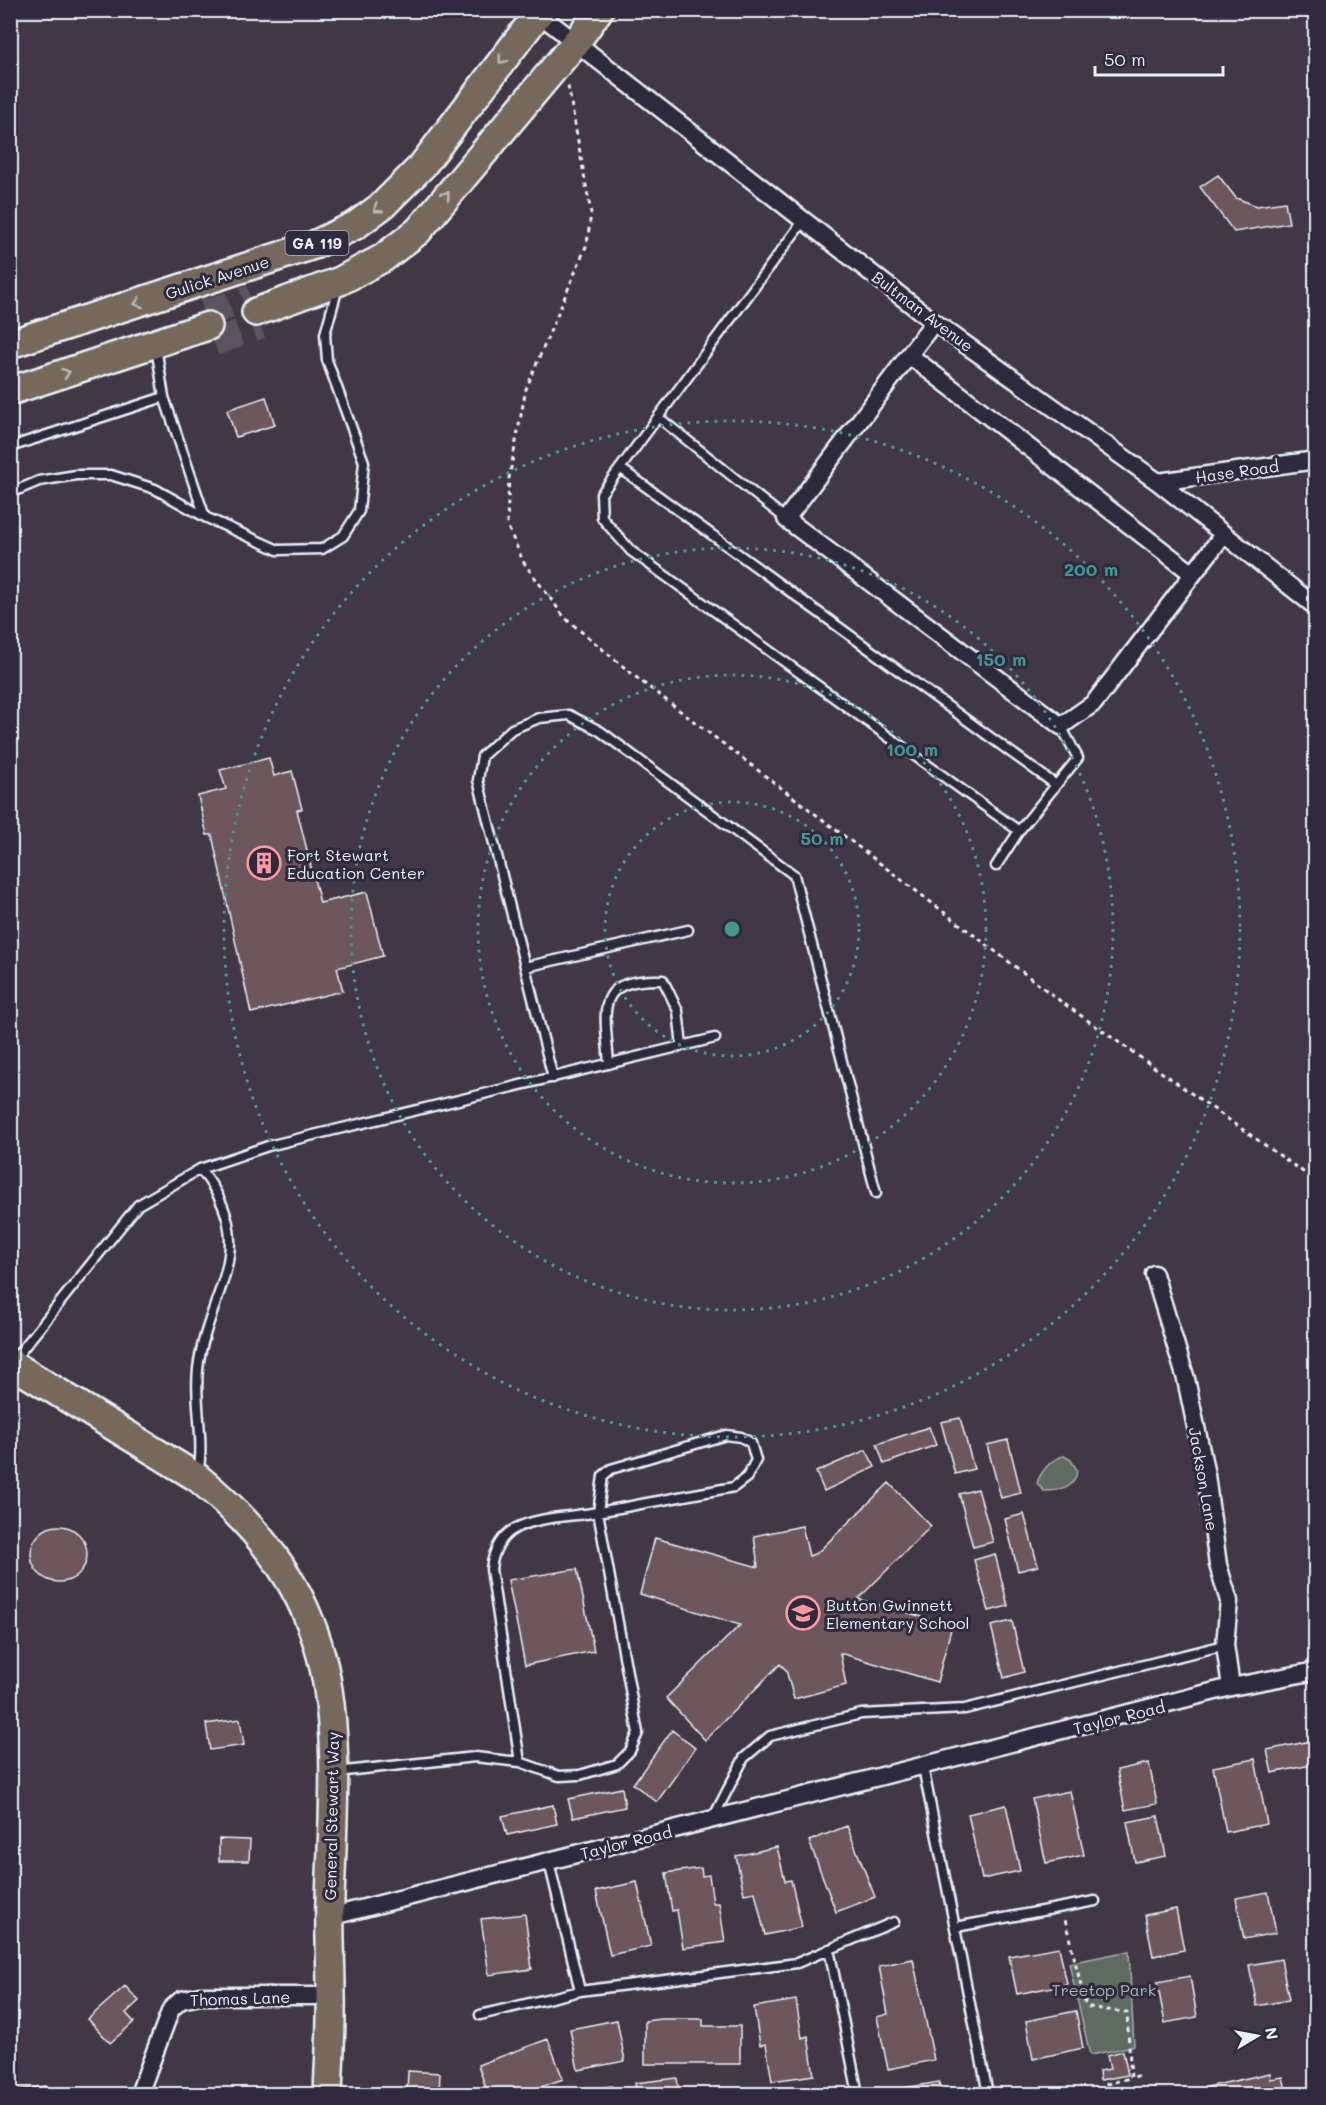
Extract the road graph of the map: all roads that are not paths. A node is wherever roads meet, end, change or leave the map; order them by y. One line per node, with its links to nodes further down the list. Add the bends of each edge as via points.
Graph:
1 (599, 10): 3 (main road, GA 119)
2 (538, 12): 3 (street, Bultman Avenue); 10 (main road, Gulick Avenue / GA 119, one-way to 10, via 422,166 383,205 356,225 314,245)
3 (570, 49): 4 (street, Bultman Avenue); 5 (main road, GA 119, one-way to 3, via 383,258 418,231)
4 (804, 219): 7 (street, Bultman Avenue); 14 (lane)
5 (340, 281): 6 (main road, GA 119); 20 (lane, via 325,334 327,360 364,462 360,511 343,536 322,549 300,551 278,550)
6 (261, 310)
7 (934, 322): 11 (street); 18 (street, Bultman Avenue)
8 (209, 327): 9 (main road)
9 (155, 343): 12 (main road, one-way to 9); 13 (lane)
10 (10, 344)
11 (909, 355): 21 (street); 23 (street)
12 (10, 391)
13 (164, 398): 15 (lane); 20 (lane)
14 (658, 417): 17 (lane); 21 (lane)
15 (10, 447)
16 (1316, 460): 18 (street, Hase Road)
17 (620, 468): 26 (lane); 27 (lane, via 601,494 602,518 631,551)
18 (1158, 482): 22 (street, Bultman Avenue)
19 (10, 493): 20 (lane, via 39,481 111,475 155,489)
20 (205, 517)
21 (786, 519): 25 (street)
22 (1223, 535): 23 (street); 24 (street, Bultman Avenue)
23 (1193, 574): 25 (street, via 1094,703)
24 (1316, 607)
25 (1061, 726): 26 (lane, via 1078,758)
26 (1056, 785): 27 (lane)
27 (1019, 831): 28 (lane)
28 (996, 866)
29 (688, 930): 30 (lane)
30 (525, 967): 34 (lane); 36 (lane, via 479,772 482,756 512,729 539,718 569,715 600,732 794,874)
31 (715, 1038): 32 (lane)
32 (682, 1046): 33 (lane); 33 (lane, via 678,1011 663,980 622,983 608,996)
33 (609, 1064): 34 (lane)
34 (553, 1078): 35 (lane, via 268,1146)
35 (200, 1169): 38 (lane, via 138,1205); 39 (lane, via 225,1214 230,1253 200,1360)
36 (876, 1193)
37 (1154, 1274): 41 (street, Jackson Lane, via 1186,1379 1206,1475 1218,1565 1229,1601)
38 (11, 1363): 39 (main road, General Stewart Way)
39 (198, 1478): 46 (main road, General Stewart Way, via 275,1556 302,1602 326,1676)
40 (598, 1512): 40 (lane, via 734,1486 747,1477 756,1460 751,1443 726,1435 611,1469 603,1476); 44 (lane, via 515,1528 493,1554 491,1569); 44 (lane, via 638,1732 635,1742 617,1764 580,1775 559,1776)
41 (1226, 1645): 43 (street, Jackson Lane); 47 (lane, via 965,1709 861,1714 770,1736 744,1758)
42 (1316, 1671): 43 (street, Taylor Road)
43 (1231, 1687): 45 (street, Taylor Road)
44 (520, 1762): 46 (lane, via 475,1757)
45 (923, 1767): 47 (street, Taylor Road); 52 (lane)
46 (335, 1772): 50 (main road, General Stewart Way)
47 (711, 1821): 48 (street, Taylor Road)
48 (549, 1862): 50 (street, Taylor Road); 54 (lane)
49 (1095, 1901): 52 (lane)
50 (329, 1917): 55 (main road, General Stewart Way)
51 (894, 1922): 53 (lane)
52 (956, 1927): 60 (lane)
53 (829, 1949): 54 (lane, via 797,1963); 59 (lane)
54 (580, 1991): 56 (lane)
55 (332, 1996): 57 (street, Thomas Lane, via 200,1996 181,2000 171,2009); 58 (main road, General Stewart Way)
56 (480, 2015)
57 (139, 2094)
58 (328, 2094)
59 (858, 2094)
60 (988, 2094)

